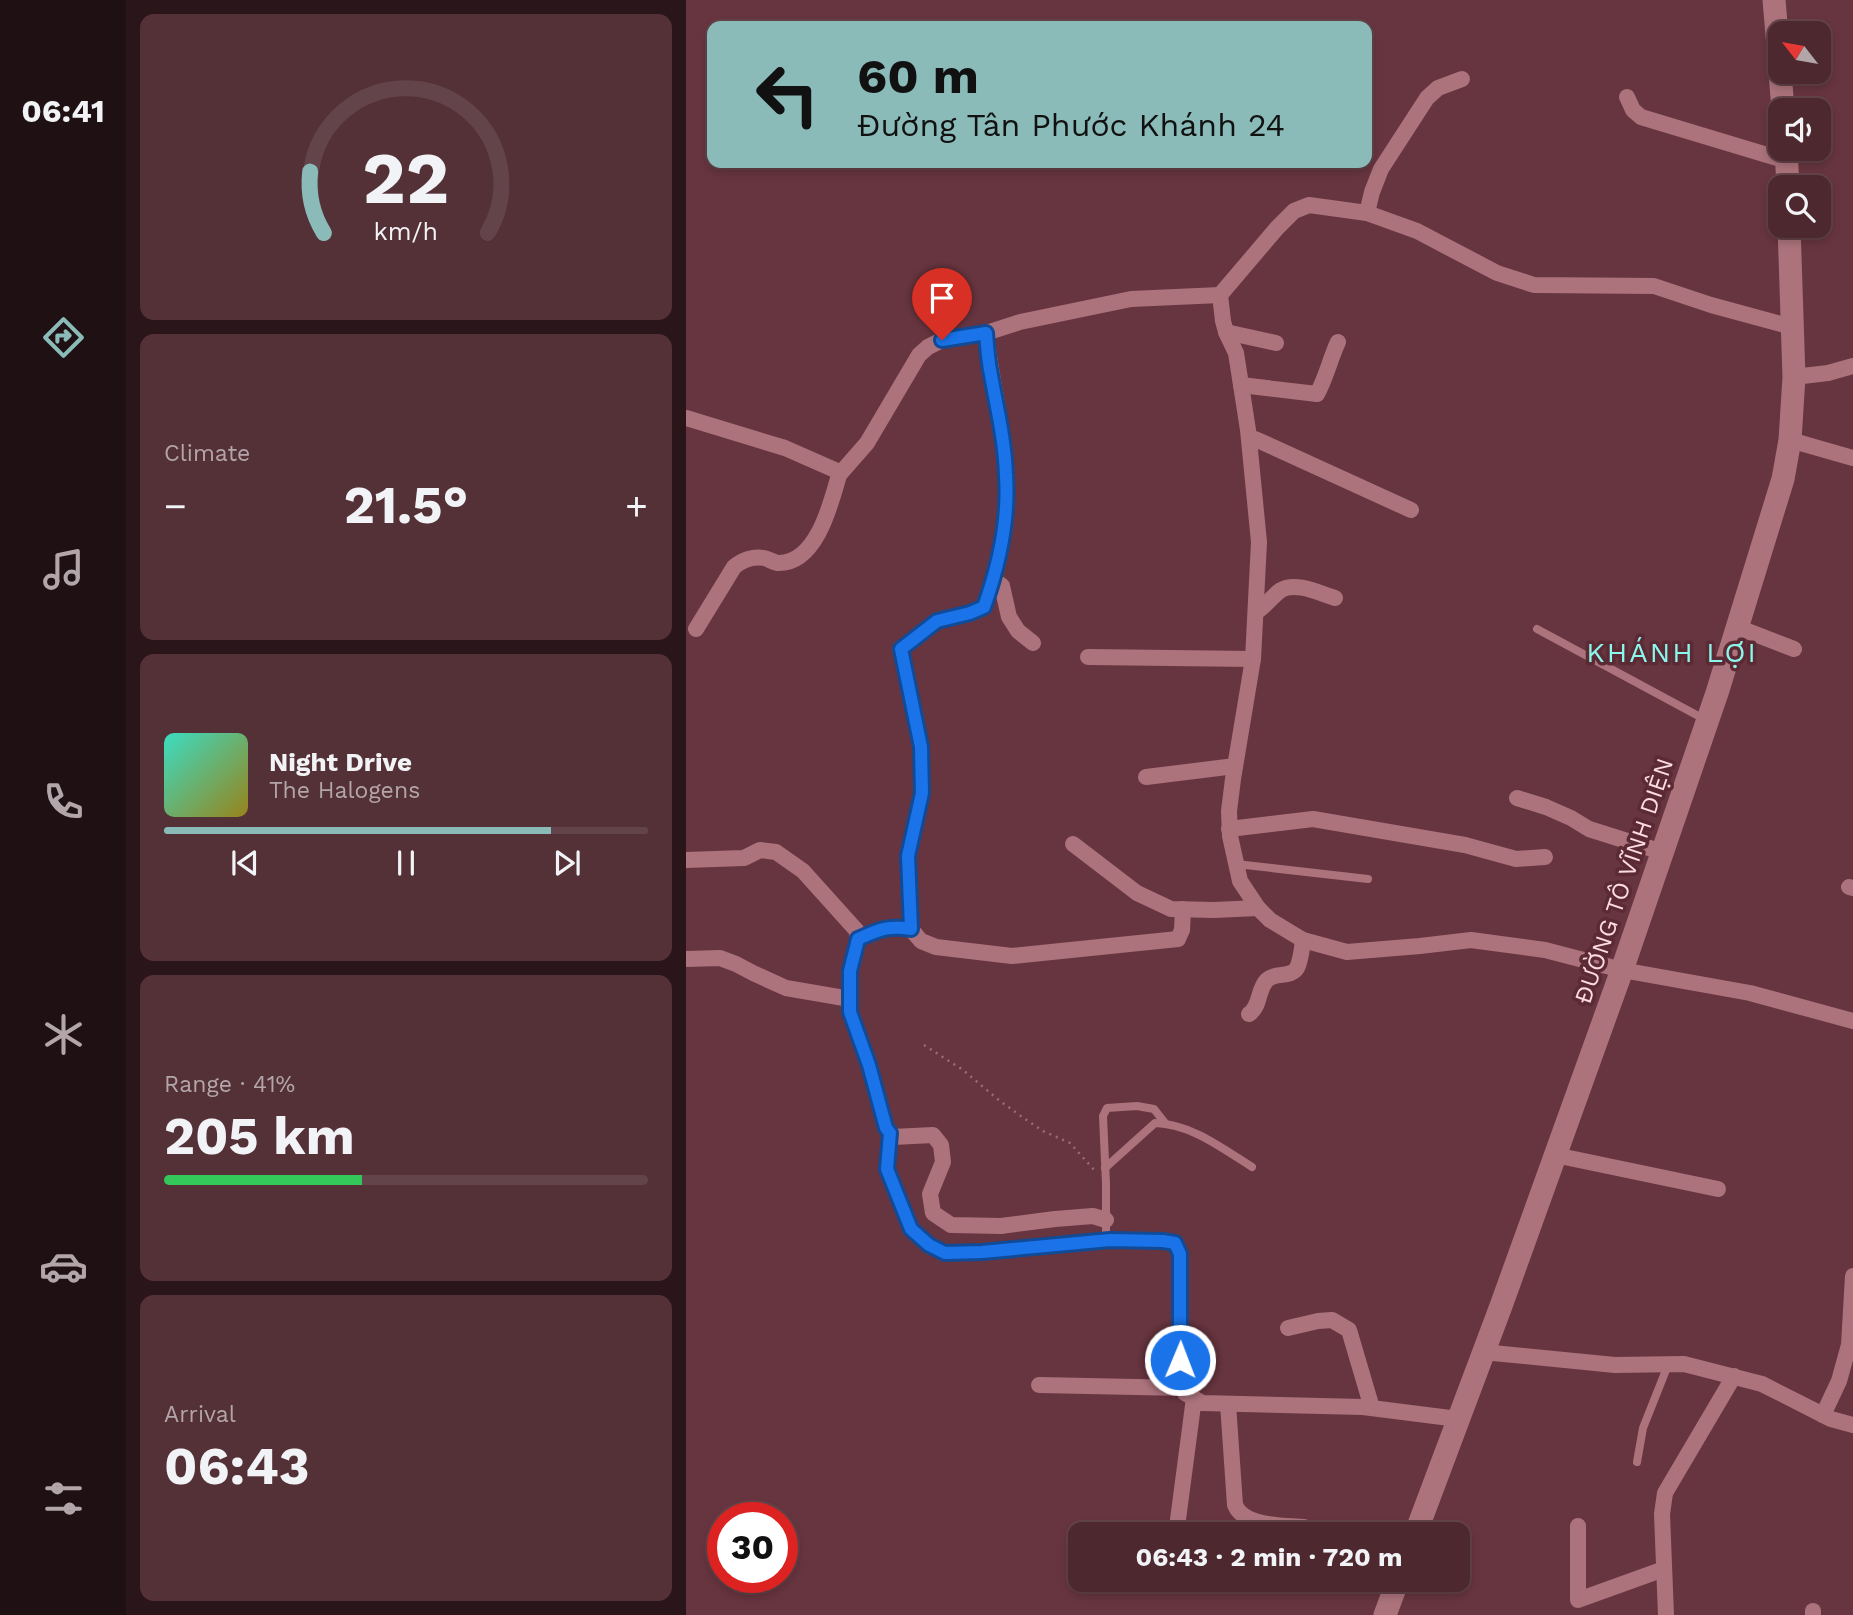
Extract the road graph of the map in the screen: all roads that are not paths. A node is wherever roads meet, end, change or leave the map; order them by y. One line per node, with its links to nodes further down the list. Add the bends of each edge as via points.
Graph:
1 (1774, 0): 2 (main road)
2 (1776, 21)
3 (1461, 79): 6 (street, via 1437,88 1427,98 1381,169)
4 (1627, 97): 5 (street, via 1641,117)
5 (1768, 150)
6 (1367, 214): 8 (street, via 1309,205 1294,211); 9 (street, via 1417,231 1497,273 1534,285 1654,286)
7 (1789, 238): 9 (main road, ĐƯỜNG TÔ VĨNH DIỆN)
8 (1220, 295): 10 (street); 11 (street, via 1132,299)
9 (1792, 327): 15 (main road, ĐƯỜNG TÔ VĨNH DIỆN)
10 (1226, 332): 13 (street); 16 (street, via 1236,353)
11 (986, 333): 21 (street, via 928,346 867,443); 23 (street, via 1007,477)
12 (1338, 342): 16 (street, via 1317,394)
13 (1276, 343)
14 (1853, 366): 15 (street)
15 (1794, 377): 19 (main road, ĐƯỜNG TÔ VĨNH DIỆN)
16 (1241, 385): 18 (street)
17 (686, 418): 21 (street, via 785,447)
18 (1249, 439): 22 (street); 25 (street, via 1259,542)
19 (1790, 440): 20 (street); 26 (main road, ĐƯỜNG TÔ VĨNH DIỆN, via 1783,478)
20 (1853, 458)
21 (839, 475): 27 (street, via 829,514 807,551 779,563 761,558 741,560)
22 (1411, 510)
23 (994, 580): 29 (street, via 1002,586 1014,625); 46 (street, via 984,607 937,621 901,649 921,747 922,793 908,856)
24 (1335, 598): 25 (street, via 1288,587)
25 (1256, 612): 32 (street)
26 (1737, 627): 30 (street); 33 (main road, ĐƯỜNG TÔ VĨNH DIỆN)
27 (696, 629)
28 (1537, 629): 33 (lane)
29 (1033, 643)
30 (1794, 649)
31 (1088, 657): 32 (street)
32 (1253, 659): 34 (street)
33 (1707, 721): 39 (main road, ĐƯỜNG TÔ VĨNH DIỆN)
34 (1235, 766): 35 (street); 37 (street)
35 (1146, 777)
36 (1517, 798): 39 (street, via 1589,829)
37 (1229, 829): 40 (street, via 1313,819 1465,845 1516,859); 42 (street)
38 (1073, 844): 45 (street, via 1136,893 1171,909)
39 (1662, 852): 50 (main road, ĐƯỜNG TÔ VĨNH DIỆN)
40 (1545, 858)
41 (686, 860): 47 (street, via 776,852 803,872 857,931)
42 (1236, 864): 43 (lane); 44 (street, via 1240,881)
43 (1368, 879)
44 (1258, 908): 45 (street); 48 (street)
45 (1183, 909): 46 (street, via 1178,939 1012,956 936,947 921,941)
46 (911, 929): 47 (street, via 884,928)
47 (858, 939): 51 (street, via 850,971)
48 (1303, 940): 50 (street, via 1347,951 1471,940 1545,950); 52 (street, via 1296,969 1264,982)
49 (686, 960): 51 (street, via 720,958 786,988)
50 (1622, 970): 53 (street, via 1750,993); 56 (main road, ĐƯỜNG TÔ VĨNH DIỆN)
51 (850, 999): 55 (street, via 850,1012)
52 (1249, 1014)
53 (1853, 1021)
54 (1165, 1123): 57 (lane, via 1200,1136); 58 (lane, via 1155,1123); 58 (lane, via 1154,1109 1107,1108 1103,1116)
55 (890, 1133): 60 (street, via 893,1137 933,1135 941,1145 943,1162 930,1194 933,1213 951,1225 1001,1226 1093,1216); 61 (street, via 887,1169 911,1229 945,1253)
56 (1555, 1155): 59 (street); 64 (main road, ĐƯỜNG TÔ VĨNH DIỆN)
57 (1252, 1167)
58 (1105, 1168): 60 (lane)
59 (1718, 1189)
60 (1106, 1220): 61 (lane)
61 (1106, 1240): 68 (street, via 1175,1243 1180,1254 1180,1360)
62 (1853, 1276): 71 (street, via 1849,1345)
63 (1288, 1328): 70 (street, via 1332,1320 1349,1330)
64 (1483, 1352): 65 (street, via 1615,1365); 72 (main road, ĐƯỜNG TÔ VĨNH DIỆN)
65 (1669, 1364): 66 (street); 74 (lane, via 1643,1428)
66 (1734, 1376): 71 (street, via 1762,1384); 79 (street, via 1665,1493)
67 (1040, 1385): 68 (street)
68 (1189, 1393): 69 (street, via 1202,1403); 75 (street)
69 (1228, 1404): 70 (street); 76 (street, via 1235,1505 1238,1514)
70 (1372, 1408): 72 (street)
71 (1823, 1415): 73 (street)
72 (1458, 1419): 77 (main road, ĐƯỜNG TÔ VĨNH DIỆN)
73 (1853, 1425)
74 (1637, 1462)
75 (1177, 1522)
76 (1258, 1522)
77 (1420, 1522)
78 (1578, 1526): 79 (street, via 1578,1600)
79 (1664, 1569): 82 (street)
80 (1394, 1592): 81 (main road)
81 (1385, 1615)
82 (1666, 1615)

